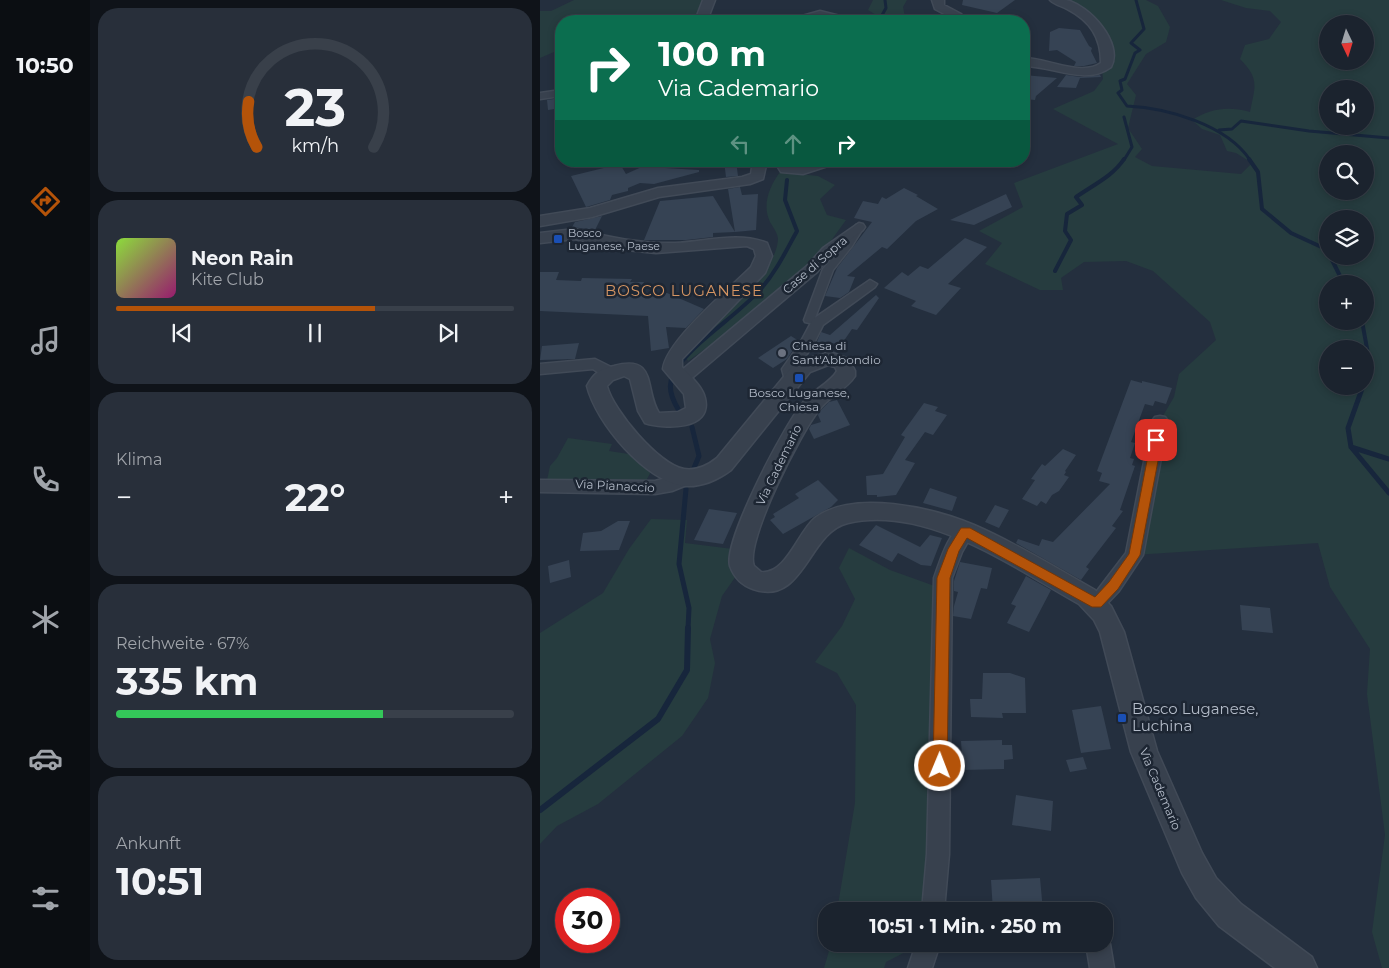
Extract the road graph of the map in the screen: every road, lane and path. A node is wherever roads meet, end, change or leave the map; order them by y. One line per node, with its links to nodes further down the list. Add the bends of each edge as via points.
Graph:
1 (709, 0): 4 (street)
2 (938, 0): 5 (street, via 940,8)
3 (1056, 0): 6 (street, via 1084,12 1096,25 1105,41 1106,66 1085,72)
4 (703, 15)
5 (955, 15)
6 (1030, 62)
7 (555, 94): 8 (street)
8 (540, 96)
9 (759, 167): 12 (street, via 758,176 745,181 658,193 585,214)
10 (783, 167): 11 (street, via 794,170)
11 (813, 167)
12 (540, 221)
13 (859, 227): 16 (street, Case di Sopra, via 828,269 809,320); 19 (street, Case di Sopra)
14 (540, 238): 19 (street, via 575,234 618,244 656,248 749,241 761,246 764,256 759,269 677,352 671,364)
15 (870, 284): 16 (street)
16 (818, 322): 20 (street, via 789,369)
17 (540, 369): 18 (street, via 595,364)
18 (610, 373): 19 (street, via 622,370 638,374 649,415 666,421 682,419 696,408 694,394); 22 (street, via 601,378 597,390 612,417 631,440 661,466 675,475)
19 (678, 376)
20 (791, 380): 22 (street, Via Cademario, via 717,470); 24 (street, Via Cademario, via 808,363 822,358 837,360 846,371 841,381 807,410 770,477 741,550 739,563 745,574 766,581 780,577 818,528 846,514 868,512 911,516)
21 (1160, 420): 25 (street, via 1134,555)
22 (688, 478): 23 (street, Via Pianaccio, via 655,488)
23 (540, 486)
24 (966, 531): 25 (street, Via Cademario); 26 (street, via 954,549 944,578 938,854)
25 (1096, 604): 31 (street, Via Cademario, via 1112,632 1144,752 1192,864 1206,888 1230,915)
26 (934, 902)
27 (925, 952): 29 (street)
28 (1099, 952): 30 (street)
29 (920, 968)
30 (1102, 968)
31 (1301, 968)

